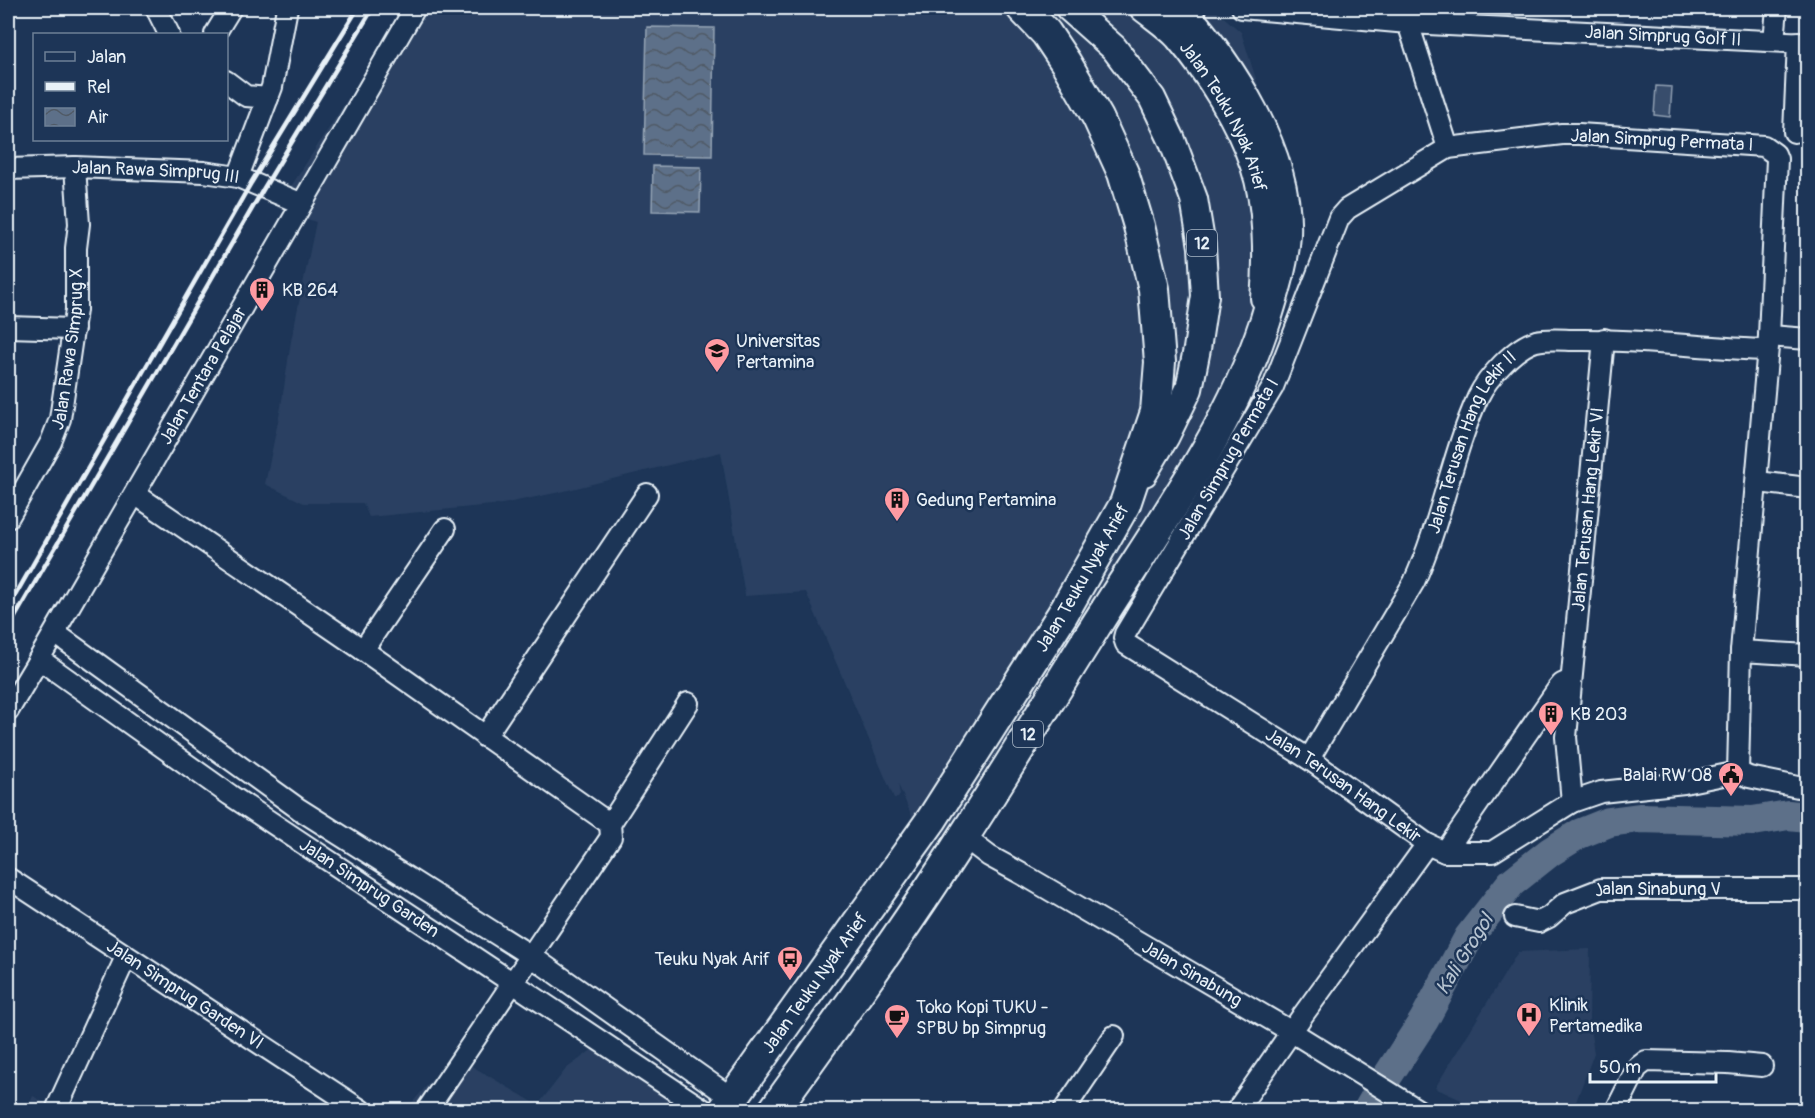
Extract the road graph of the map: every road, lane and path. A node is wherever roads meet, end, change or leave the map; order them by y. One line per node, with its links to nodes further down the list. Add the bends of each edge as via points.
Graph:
1 (156, 8): 12 (street)
2 (231, 8): 13 (street)
3 (286, 8): 17 (street)
4 (415, 8): 23 (street, Jalan Tentara Pelajar)
5 (1022, 8): 34 (highway, via 1046,33 1098,118 1123,173 1154,289 1160,362 1156,412)
6 (1069, 8): 34 (main road, Jalan Teuku Nyak Arief / 12, via 1114,48 1152,98 1194,199 1202,247 1205,296 1189,389)
7 (1143, 8): 28 (main road, Jalan Teuku Nyak Arief, via 1177,36 1223,97 1255,167 1266,224 1266,280)
8 (1179, 8): 28 (highway, via 1223,61 1252,112 1271,153 1281,192 1285,233 1280,277)
9 (1242, 8): 11 (street, Jalan Simprug Golf II)
10 (1777, 8): 14 (street)
11 (1408, 23): 14 (street, Jalan Simprug Golf II); 19 (street)
12 (168, 33)
13 (216, 33)
14 (1774, 41): 15 (street, Jalan Simprug Golf II)
15 (1803, 42): 18 (street)
16 (228, 82): 17 (street, via 246,96)
17 (268, 98): 22 (street)
18 (1794, 132)
19 (1448, 148): 29 (street, Jalan Simprug Permata I, via 1579,134 1764,146 1773,150 1777,159); 38 (street, Jalan Simprug Permata I, via 1347,209 1339,218 1273,387)
20 (75, 167): 21 (street, Jalan Rawa Simprug III); 22 (street, Jalan Rawa Simprug III); 25 (street, Jalan Rawa Simprug X, via 79,224)
21 (8, 170)
22 (238, 177): 23 (street, Jalan Rawa Simprug III)
23 (300, 203): 32 (street, Jalan Tentara Pelajar)
24 (8, 327): 25 (street)
25 (74, 329): 35 (street, Jalan Rawa Simprug X, via 60,418 51,442)
26 (1604, 339): 29 (street, Jalan Terusan Hang Lekir II, via 1680,346); 43 (street, Jalan Terusan Hang Lekir VI); 47 (street, Jalan Terusan Hang Lekir II, via 1537,340 1515,352 1487,382 1450,472 1414,582)
27 (1808, 339): 29 (street, Jalan Terusan Hang Lekir II)
28 (1258, 342): 56 (highway, Jalan Teuku Nyak Arief / 12, via 1238,393 1197,469)
29 (1768, 343): 30 (street)
30 (1758, 482): 31 (street); 40 (street)
31 (1808, 488)
32 (135, 494): 37 (street, Jalan Tentara Pelajar); 39 (street)
33 (647, 494): 46 (street)
34 (1125, 504): 67 (highway, Jalan Teuku Nyak Arief / 12, via 1062,615 932,819)
35 (8, 515)
36 (444, 529): 39 (street)
37 (55, 633): 42 (street, Jalan Tentara Pelajar); 48 (street, Jalan Simprug Garden)
38 (1124, 641): 47 (street, Jalan Terusan Hang Lekir)
39 (363, 650): 46 (street)
40 (1741, 651): 41 (street); 49 (street)
41 (1808, 655)
42 (39, 659): 45 (street, Jalan Tentara Pelajar); 51 (street, Jalan Simprug Garden)
43 (1571, 680): 52 (street, Jalan Terusan Hang Lekir VI, via 1566,737); 57 (street, via 1557,690)
44 (688, 703): 54 (street)
45 (8, 711)
46 (485, 737): 54 (street)
47 (1309, 759): 57 (street, Jalan Terusan Hang Lekir)
48 (248, 772): 51 (street); 53 (street, Jalan Simprug Garden)
49 (1738, 772): 50 (street); 52 (street, via 1684,783 1601,792)
50 (1808, 789)
51 (230, 795): 55 (street, Jalan Simprug Garden)
52 (1572, 802): 57 (street, via 1492,852)
53 (299, 809): 55 (street); 61 (street, Jalan Simprug Garden)
54 (610, 824): 61 (street, via 611,837)
55 (283, 830): 63 (street, Jalan Simprug Garden)
56 (964, 837): 64 (street, Jalan Sinabung, via 988,856); 72 (highway, Jalan Teuku Nyak Arief / 12, via 866,985)
57 (1436, 848): 64 (street, Jalan Terusan Hang Lekir)
58 (8, 878): 62 (street, Jalan Simprug Garden VI)
59 (1808, 889): 60 (street, Jalan Sinabung V, via 1601,889 1565,903 1539,922)
60 (1515, 917)
61 (531, 956): 63 (street); 67 (street, Jalan Simprug Garden)
62 (126, 957): 68 (street); 69 (street, Jalan Simprug Garden VI)
63 (513, 982): 70 (street); 71 (street, Jalan Simprug Garden)
64 (1292, 1032): 74 (street); 75 (street, Jalan Sinabung)
65 (1114, 1036): 73 (street)
66 (1762, 1066): 76 (street, via 1646,1061 1637,1068)
67 (729, 1105)
68 (56, 1110)
69 (361, 1110)
70 (427, 1110)
71 (704, 1110)
72 (774, 1110)
73 (1064, 1110)
74 (1237, 1110)
75 (1418, 1110)
76 (1616, 1110)

